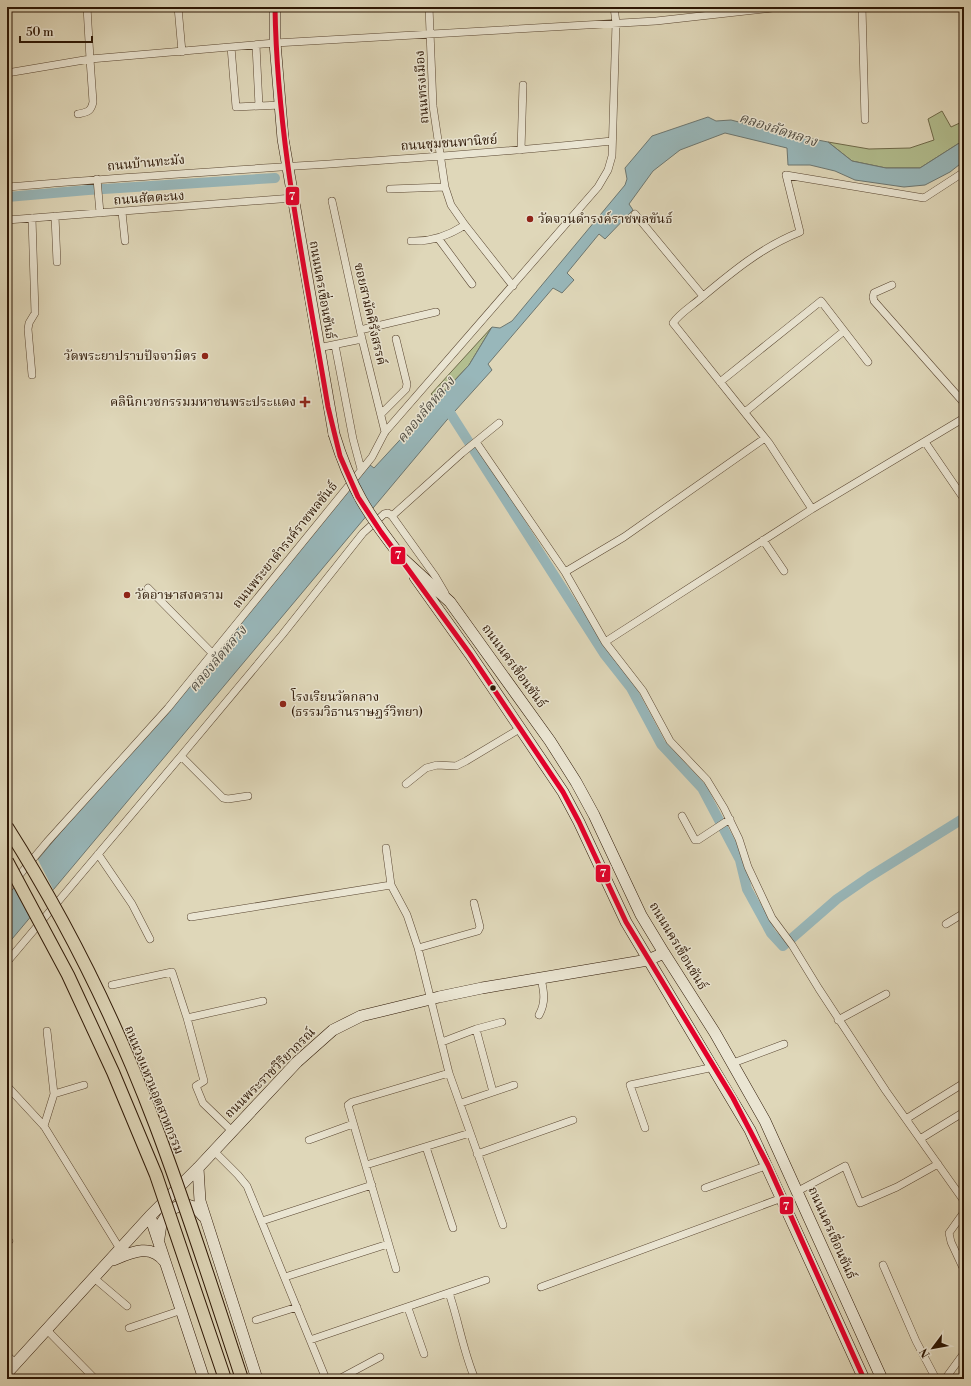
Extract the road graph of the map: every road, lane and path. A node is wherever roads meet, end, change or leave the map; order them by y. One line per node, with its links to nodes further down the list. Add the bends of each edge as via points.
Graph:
1 (87, 7): 14 (street)
2 (178, 7): 13 (street)
3 (275, 7): 10 (main road, ถนนนครเขื่อนขันธ์)
4 (429, 7): 9 (street, ถนนทรงเมือง)
5 (614, 7): 8 (street, ถนนพระยาดำรงค์ราชพลขันธ์)
6 (781, 7): 8 (street)
7 (862, 7): 20 (street)
8 (616, 24): 9 (street); 21 (street, ถนนพระยาดำรงค์ราชพลขันธ์)
9 (430, 35): 10 (street); 23 (street, ถนนทรงเมือง, via 433,106)
10 (276, 43): 11 (street); 17 (main road, ถนนนครเขื่อนขันธ์)
11 (256, 45): 12 (street); 18 (street)
12 (231, 48): 13 (street); 18 (street, via 236,107)
13 (182, 52): 14 (street)
14 (90, 59): 15 (street); 19 (street, via 92,109)
15 (7, 73)
16 (523, 85): 22 (street)
17 (281, 105): 18 (street); 24 (main road, ถนนนครเขื่อนขันธ์)
18 (259, 106)
19 (78, 114)
20 (865, 120)
21 (612, 140): 22 (street, ถนนชุมชนพานิชย์); 45 (street, ถนนพระยาดำรงค์ราชพลขันธ์, via 612,156 608,170 598,187)
22 (521, 150): 23 (street, ถนนชุมชนพานิชย์)
23 (441, 156): 24 (street, ถนนชุมชนพานิชย์); 28 (street, ถนนทรงเมือง)
24 (287, 165): 26 (street, ถนนบ้านทะมัง); 30 (main road, ถนนนครเขื่อนขันธ์)
25 (964, 172): 46 (street, via 924,198 786,174 800,232 759,252)
26 (97, 182): 27 (street, ถนนบ้านทะมัง); 33 (street)
27 (7, 187)
28 (445, 187): 29 (street); 38 (street, ถนนทรงเมือง, via 451,205)
29 (390, 189)
30 (293, 198): 32 (street, ถนนสัตตะนง); 53 (main road, ถนนนครเขื่อนขันธ์)
31 (332, 201): 48 (street, ซอยสามัคคีรังสรรค์)
32 (122, 212): 33 (street, ถนนสัตตะนง); 40 (street)
33 (100, 213): 35 (street, ถนนสัตตะนง)
34 (635, 214): 46 (street)
35 (55, 216): 36 (street, ถนนสัตตะนง); 42 (street)
36 (32, 218): 37 (street, ถนนสัตตะนง); 55 (street, via 35,313 28,329)
37 (7, 220)
38 (465, 225): 39 (street); 45 (street, ถนนทรงเมือง)
39 (438, 238): 41 (street); 43 (street)
40 (125, 241)
41 (411, 241)
42 (56, 262)
43 (472, 284)
44 (892, 285): 57 (street, via 874,293 874,301)
45 (513, 286): 62 (street, ถนนพระยาดำรงค์ราชพลขันธ์)
46 (703, 296): 56 (street, via 673,323)
47 (436, 312): 48 (street)
48 (360, 330): 50 (street, ซอยสามัคคีรังสรรค์)
49 (844, 331): 54 (street); 56 (street, via 822,301); 58 (street)
50 (362, 339): 52 (street); 59 (street, ซอยสามัคคีรังสรรค์)
51 (396, 339): 59 (street, via 406,389)
52 (335, 345): 53 (street); 66 (street)
53 (318, 348): 71 (main road, ถนนนครเขื่อนขันธ์, bridge, via 334,434 348,476 358,497 381,532)
54 (868, 362)
55 (32, 375)
56 (720, 382): 58 (street)
57 (964, 403)
58 (745, 412): 63 (street)
59 (381, 414): 62 (street, ซอยสามัคคีรังสรรค์)
60 (964, 418): 64 (street)
61 (499, 423): 65 (street)
62 (385, 432): 66 (street, ถนนพระยาดำรงค์ราชพลขันธ์, via 372,457)
63 (765, 438): 68 (street); 73 (street, via 624,537)
64 (925, 442): 67 (street); 68 (street)
65 (474, 444): 69 (street); 73 (street)
66 (361, 469): 77 (street, ถนนพระยาดำรงค์ราชพลขันธ์)
67 (964, 499)
68 (812, 509): 70 (street)
69 (392, 516): 75 (street, via 435,576); 79 (street, via 384,514 363,533)
70 (763, 540): 72 (street); 76 (street)
71 (402, 558): 75 (main road, ถนนนครเขื่อนขันธ์); 78 (main road, ถนนนครเขื่อนขันธ์)
72 (784, 571)
73 (566, 572): 76 (street)
74 (148, 588): 77 (street)
75 (450, 602): 96 (main road, ถนนนครเขื่อนขันธ์, via 550,741 576,782 641,915)
76 (605, 642): 83 (street, via 643,691 670,741 707,780)
77 (212, 653): 89 (street, ถนนพระยาดำรงค์ราชพลขันธ์, via 168,708)
78 (521, 728): 80 (street, via 466,762 456,766 437,765 426,768); 97 (main road, ถนนนครเขื่อนขันธ์, via 563,792 626,922)
79 (181, 756): 81 (street, via 223,798); 86 (street)
80 (406, 784)
81 (248, 796)
82 (682, 816): 83 (street, via 695,840)
83 (727, 820): 108 (street, via 739,839 748,867 772,918 792,945)
84 (7, 827): 184 (main road, ถนนวงแหวนอุตสาหกรรม, bridge, via 67,931 105,1007 155,1123)
85 (386, 848): 88 (street)
86 (98, 854): 94 (street, via 132,904); 98 (street)
87 (7, 861): 183 (main road, bridge, via 68,975 113,1072 156,1175)
88 (391, 885): 92 (street); 95 (street, via 407,915)
89 (7, 890)
90 (474, 903): 95 (street, via 480,926 478,931)
91 (964, 913): 93 (street)
92 (191, 917)
93 (946, 924)
94 (150, 940)
95 (418, 948): 102 (street)
96 (664, 953): 97 (main road, ถนนพระราชวิริยาภรณ์); 104 (main road, ถนนนครเขื่อนขันธ์)
97 (648, 960): 99 (main road, ถนนพระราชวิริยาภรณ์); 107 (main road, ถนนนครเขื่อนขันธ์)
98 (7, 962)
99 (541, 978): 102 (main road, ถนนพระราชวิริยาภรณ์); 105 (street, via 545,998 544,1007)
100 (112, 985): 106 (street, via 172,972)
101 (886, 994): 108 (street)
102 (432, 999): 112 (street); 130 (main road, ถนนพระราชวิริยาภรณ์, via 361,1016 333,1030 297,1062)
103 (263, 1001): 106 (street)
104 (700, 1009): 107 (main road); 114 (main road, ถนนนครเขื่อนขันธ์)
105 (539, 1015)
106 (187, 1018): 130 (street, via 204,1081 196,1086 202,1102)
107 (685, 1019): 115 (main road, ถนนนครเขื่อนขันธ์)
108 (838, 1020): 125 (street)
109 (502, 1022): 110 (street)
110 (476, 1029): 112 (street); 121 (street)
111 (47, 1031): 122 (street)
112 (442, 1042): 116 (street)
113 (784, 1044): 114 (street)
114 (733, 1063): 143 (main road, ถนนนครเขื่อนขันธ์, via 765,1121)
115 (714, 1067): 129 (street, via 630,1085); 139 (main road, ถนนนครเขื่อนขันธ์)
116 (449, 1073): 123 (street); 127 (street, via 348,1103)
117 (964, 1083): 125 (street)
118 (84, 1085): 122 (street)
119 (514, 1085): 121 (street)
120 (7, 1086): 128 (street)
121 (493, 1092): 123 (street)
122 (54, 1094): 128 (street)
123 (461, 1104): 131 (street)
124 (964, 1112): 132 (street)
125 (906, 1119): 132 (street)
126 (573, 1120): 136 (street)
127 (353, 1124): 133 (street); 138 (street)
128 (44, 1126): 153 (street)
129 (645, 1128)
130 (232, 1131): 135 (main road, ถนนพระราชวิริยาภรณ์)
131 (470, 1133): 134 (street); 136 (street)
132 (920, 1139): 137 (street)
133 (309, 1140)
134 (426, 1146): 138 (street); 150 (street)
135 (214, 1151): 140 (main road, ถนนพระราชวิริยาภรณ์); 148 (street, via 247,1186)
136 (477, 1154): 149 (street)
137 (938, 1164): 143 (street, via 897,1187 860,1203 845,1166); 145 (street)
138 (366, 1165): 141 (street)
139 (768, 1165): 142 (street); 144 (main road, ถนนนครเขื่อนขันธ์)
140 (198, 1168): 147 (main road, ถนนพระราชวิริยาภรณ์); 154 (main road, via 200,1201)
141 (372, 1185): 148 (street); 152 (street)
142 (705, 1188)
143 (798, 1191): 158 (main road, ถนนนครเขื่อนขันธ์)
144 (782, 1198): 161 (main road, ถนนนครเขื่อนขันธ์); 165 (street)
145 (964, 1201)
146 (964, 1212): 160 (street, via 949,1233)
147 (150, 1216): 151 (main road); 153 (main road, ถนนพระราชวิริยาภรณ์)
148 (262, 1221): 163 (street)
149 (503, 1225)
150 (453, 1228)
151 (159, 1241): 154 (main road, via 160,1224 170,1210 187,1204 196,1208 203,1216); 156 (main road)
152 (388, 1244): 159 (street); 163 (street)
153 (120, 1250): 155 (main road, ถนนพระราชวิริยาภรณ์)
154 (216, 1252): 185 (main road)
155 (108, 1262): 156 (main road, via 139,1251 150,1250 160,1254); 162 (main road, ถนนพระราชวิริยาภรณ์)
156 (166, 1262): 170 (main road)
157 (883, 1264): 191 (street, via 916,1341)
158 (831, 1266): 161 (main road); 190 (main road, ถนนนครเขื่อนขันธ์)
159 (396, 1269)
160 (964, 1270)
161 (816, 1272): 189 (main road, ถนนนครเขื่อนขันธ์)
162 (94, 1278): 167 (street); 173 (main road, ถนนพระราชวิริยาภรณ์)
163 (285, 1278): 168 (street)
164 (486, 1280): 166 (street)
165 (541, 1287)
166 (449, 1293): 169 (street); 188 (street)
167 (127, 1306)
168 (297, 1307): 171 (street); 174 (street)
169 (408, 1308): 174 (street); 176 (street)
170 (182, 1310): 172 (street); 182 (main road)
171 (256, 1320)
172 (129, 1328)
173 (46, 1330): 179 (main road, ถนนพระราชวิริยาภรณ์); 181 (street)
174 (310, 1340): 186 (street)
175 (964, 1353): 192 (street)
176 (424, 1354)
177 (7, 1355): 179 (street)
178 (380, 1357): 187 (street)
179 (16, 1363): 180 (main road, ถนนพระราชวิริยาภรณ์)
180 (7, 1373)
181 (95, 1379)
182 (204, 1379)
183 (225, 1379)
184 (242, 1379)
185 (257, 1379)
186 (326, 1379)
187 (339, 1379)
188 (475, 1379)
189 (864, 1379)
190 (882, 1379)
191 (936, 1379)
192 (945, 1379)

